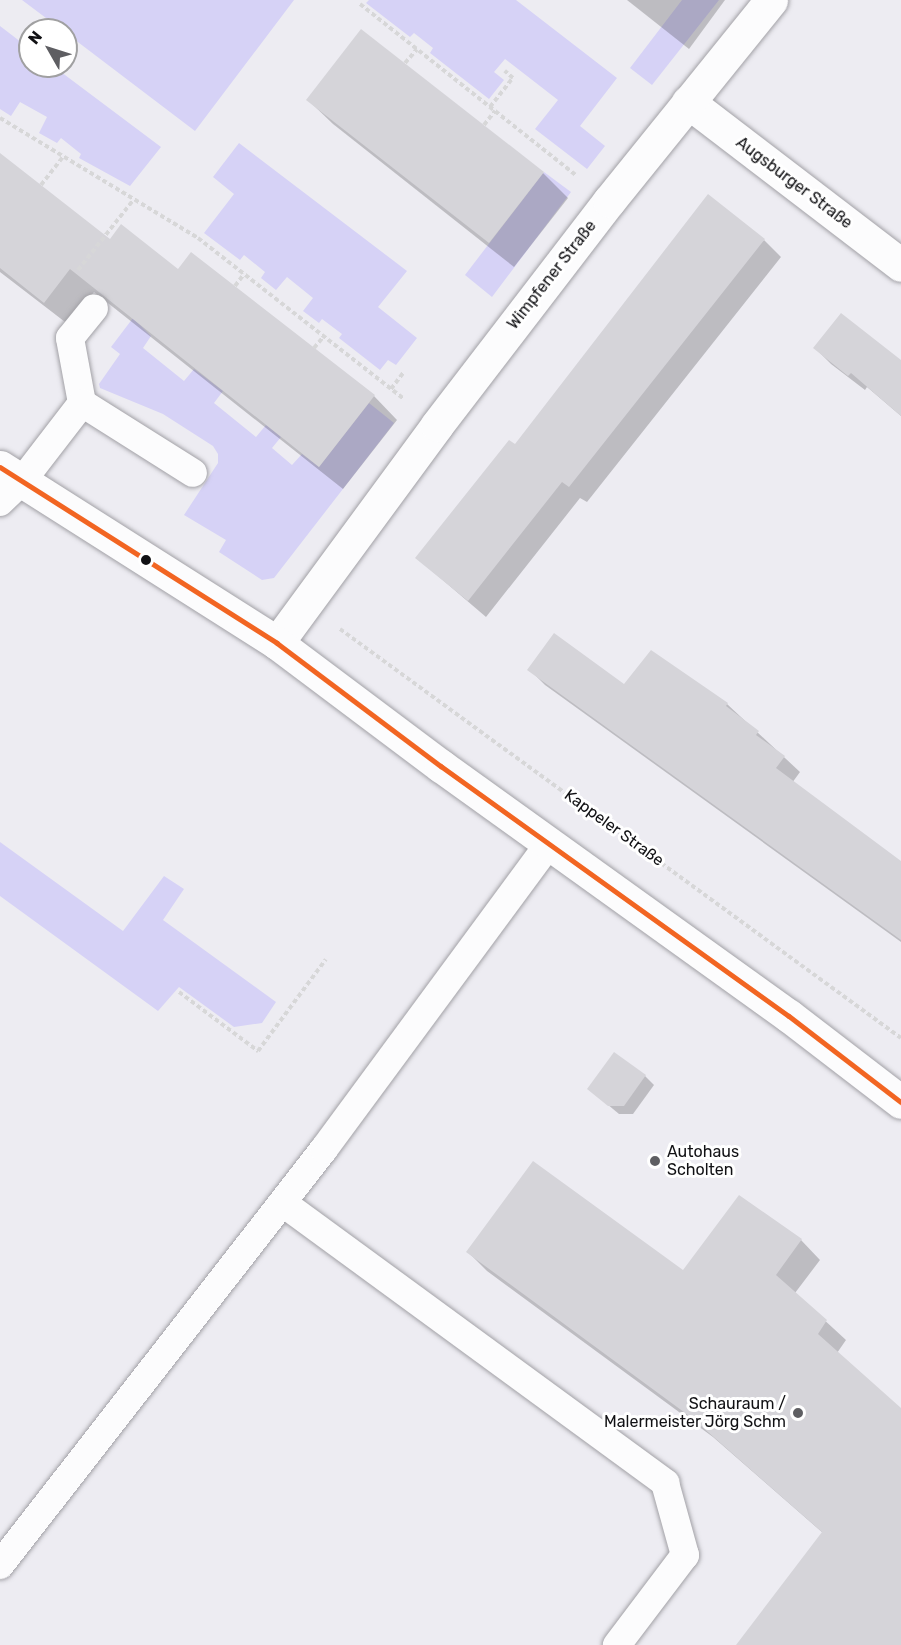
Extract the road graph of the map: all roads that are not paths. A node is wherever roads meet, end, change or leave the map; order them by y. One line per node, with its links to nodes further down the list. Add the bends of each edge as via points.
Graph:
1 (771, 0): 2 (street, Wimpfener Straße)
2 (688, 102): 3 (street, Augsburger Straße); 8 (street, Wimpfener Straße, via 437,425)
3 (901, 265)
4 (94, 308): 5 (lane, via 70,338)
5 (82, 403): 6 (lane); 7 (lane)
6 (194, 473)
7 (7, 483): 8 (street)
8 (277, 643): 9 (street)
9 (550, 843): 10 (street); 11 (lane)
10 (901, 1102)
11 (283, 1203): 12 (lane); 13 (lane, via 664,1483 685,1554)
12 (0, 1565)
13 (617, 1645)

